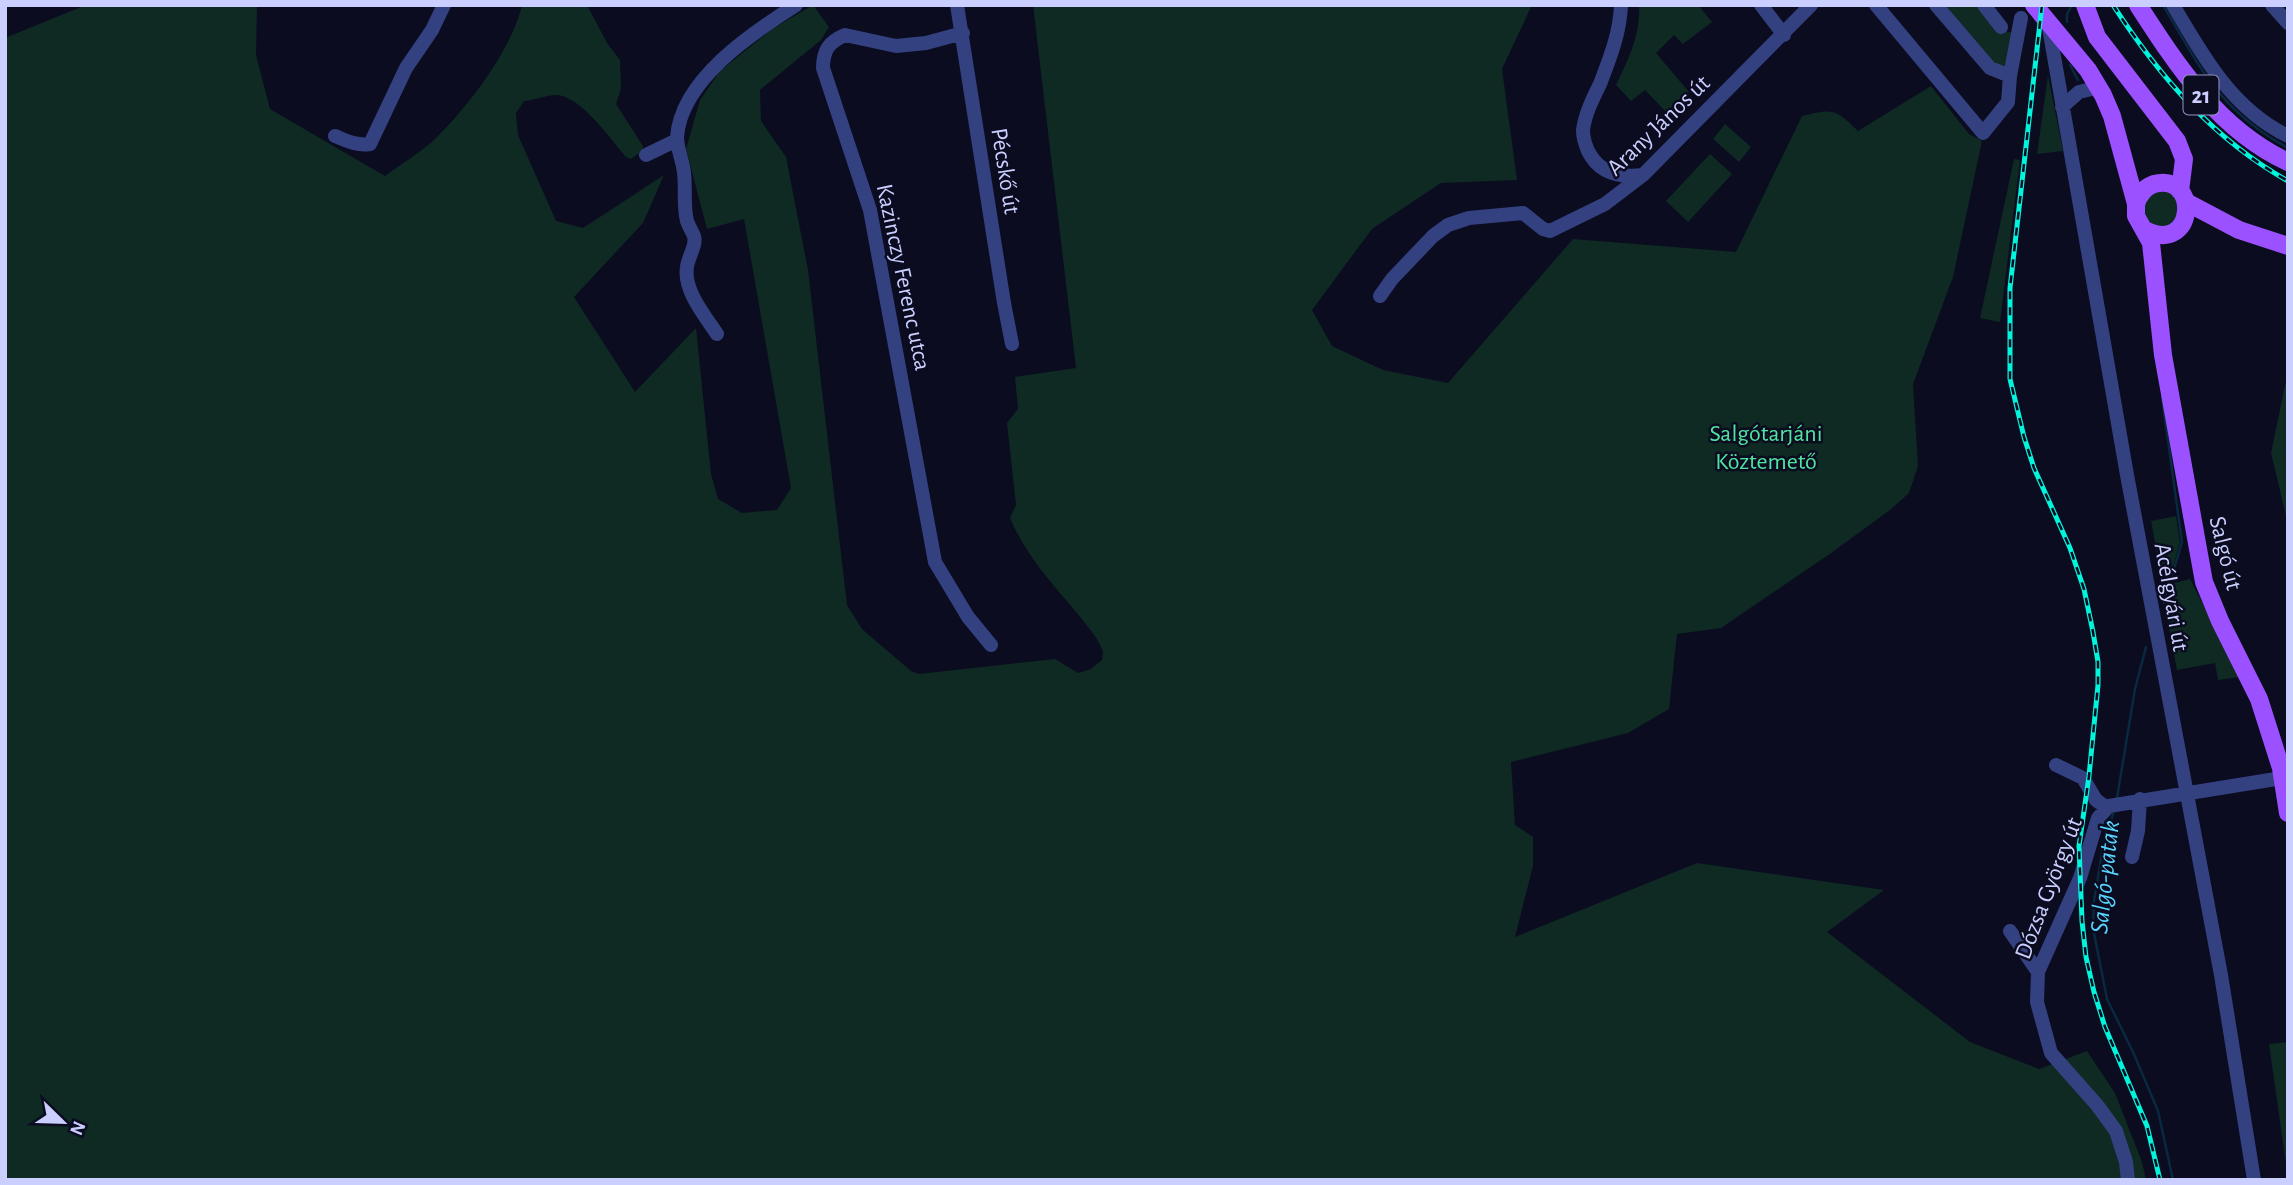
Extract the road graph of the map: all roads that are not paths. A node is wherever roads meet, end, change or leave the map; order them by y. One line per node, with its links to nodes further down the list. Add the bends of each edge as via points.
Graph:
1 (444, 5): 26 (street, via 406,68 370,144)
2 (796, 5): 28 (street, via 762,28 700,83 683,113)
3 (957, 5): 19 (street, Pécskő út)
4 (1621, 5): 31 (street, via 1615,45 1583,131 1594,164)
5 (1761, 5): 20 (street)
6 (1811, 5): 20 (street, Arany János út)
7 (1876, 5): 21 (street, via 1987,129 2008,102)
8 (1936, 5): 21 (street, via 1990,68)
9 (1984, 5): 18 (street)
10 (2034, 5): 16 (main road)
11 (2085, 5): 24 (main road, via 2097,37)
12 (2138, 5): 30 (main road, 21, via 2208,103 2256,144)
13 (2173, 5): 27 (street, via 2216,76 2251,111)
14 (2272, 5): 17 (street)
15 (2021, 18): 21 (street)
16 (2048, 22): 22 (main road); 23 (street, Acélgyári út)
17 (2288, 23)
18 (2001, 27)
19 (963, 33): 44 (street, Pécskő út); 45 (street, Kazinczy Ferenc utca, via 896,46 844,36 828,46 823,68 870,210 935,562)
20 (1784, 35): 32 (street, Arany János út)
21 (2010, 76)
22 (2100, 87): 23 (street, via 2079,92); 25 (main road)
23 (2062, 107): 48 (street, Acélgyári út)
24 (2166, 126): 33 (main road, via 2176,156 2172,170); 35 (main road, via 2183,154)
25 (2117, 134): 33 (main road, via 2135,168); 36 (main road)
26 (335, 136)
27 (2288, 136)
28 (677, 140): 29 (street); 43 (street, via 684,166 685,207 695,240 687,265 688,282)
29 (646, 155)
30 (2288, 162)
31 (1606, 171): 32 (street); 34 (street)
32 (1643, 175): 34 (street, Arany János út)
33 (2159, 184): 35 (main road, via 2173,186); 36 (main road, via 2142,192)
34 (1617, 196): 42 (street, Arany János út, via 1550,231 1523,213 1469,218 1448,225)
35 (2183, 197): 37 (main road, via 2186,215); 39 (main road)
36 (2136, 204): 38 (main road, via 2136,216)
37 (2177, 228): 38 (main road, via 2161,235); 39 (main road, via 2207,224); 41 (main road, via 2160,263)
38 (2145, 230): 41 (main road, via 2154,256)
39 (2239, 230): 40 (main road)
40 (2288, 246)
41 (2156, 294): 47 (main road, Salgó út, via 2204,582 2259,699)
42 (1380, 296)
43 (717, 334)
44 (1012, 344)
45 (991, 645)
46 (2056, 765): 50 (street, via 2083,778 2096,800)
47 (2282, 778): 48 (street); 51 (main road, Salgó út)
48 (2187, 792): 49 (street); 56 (street, Acélgyári út)
49 (2140, 799): 50 (street); 52 (street)
50 (2113, 805): 54 (street, Dózsa György út, via 2098,818 2085,864)
51 (2288, 813)
52 (2132, 858)
53 (2010, 931): 54 (street)
54 (2038, 972): 55 (street, Dózsa György út, via 2037,1002 2051,1053 2116,1132)
55 (2128, 1180)
56 (2255, 1180)

